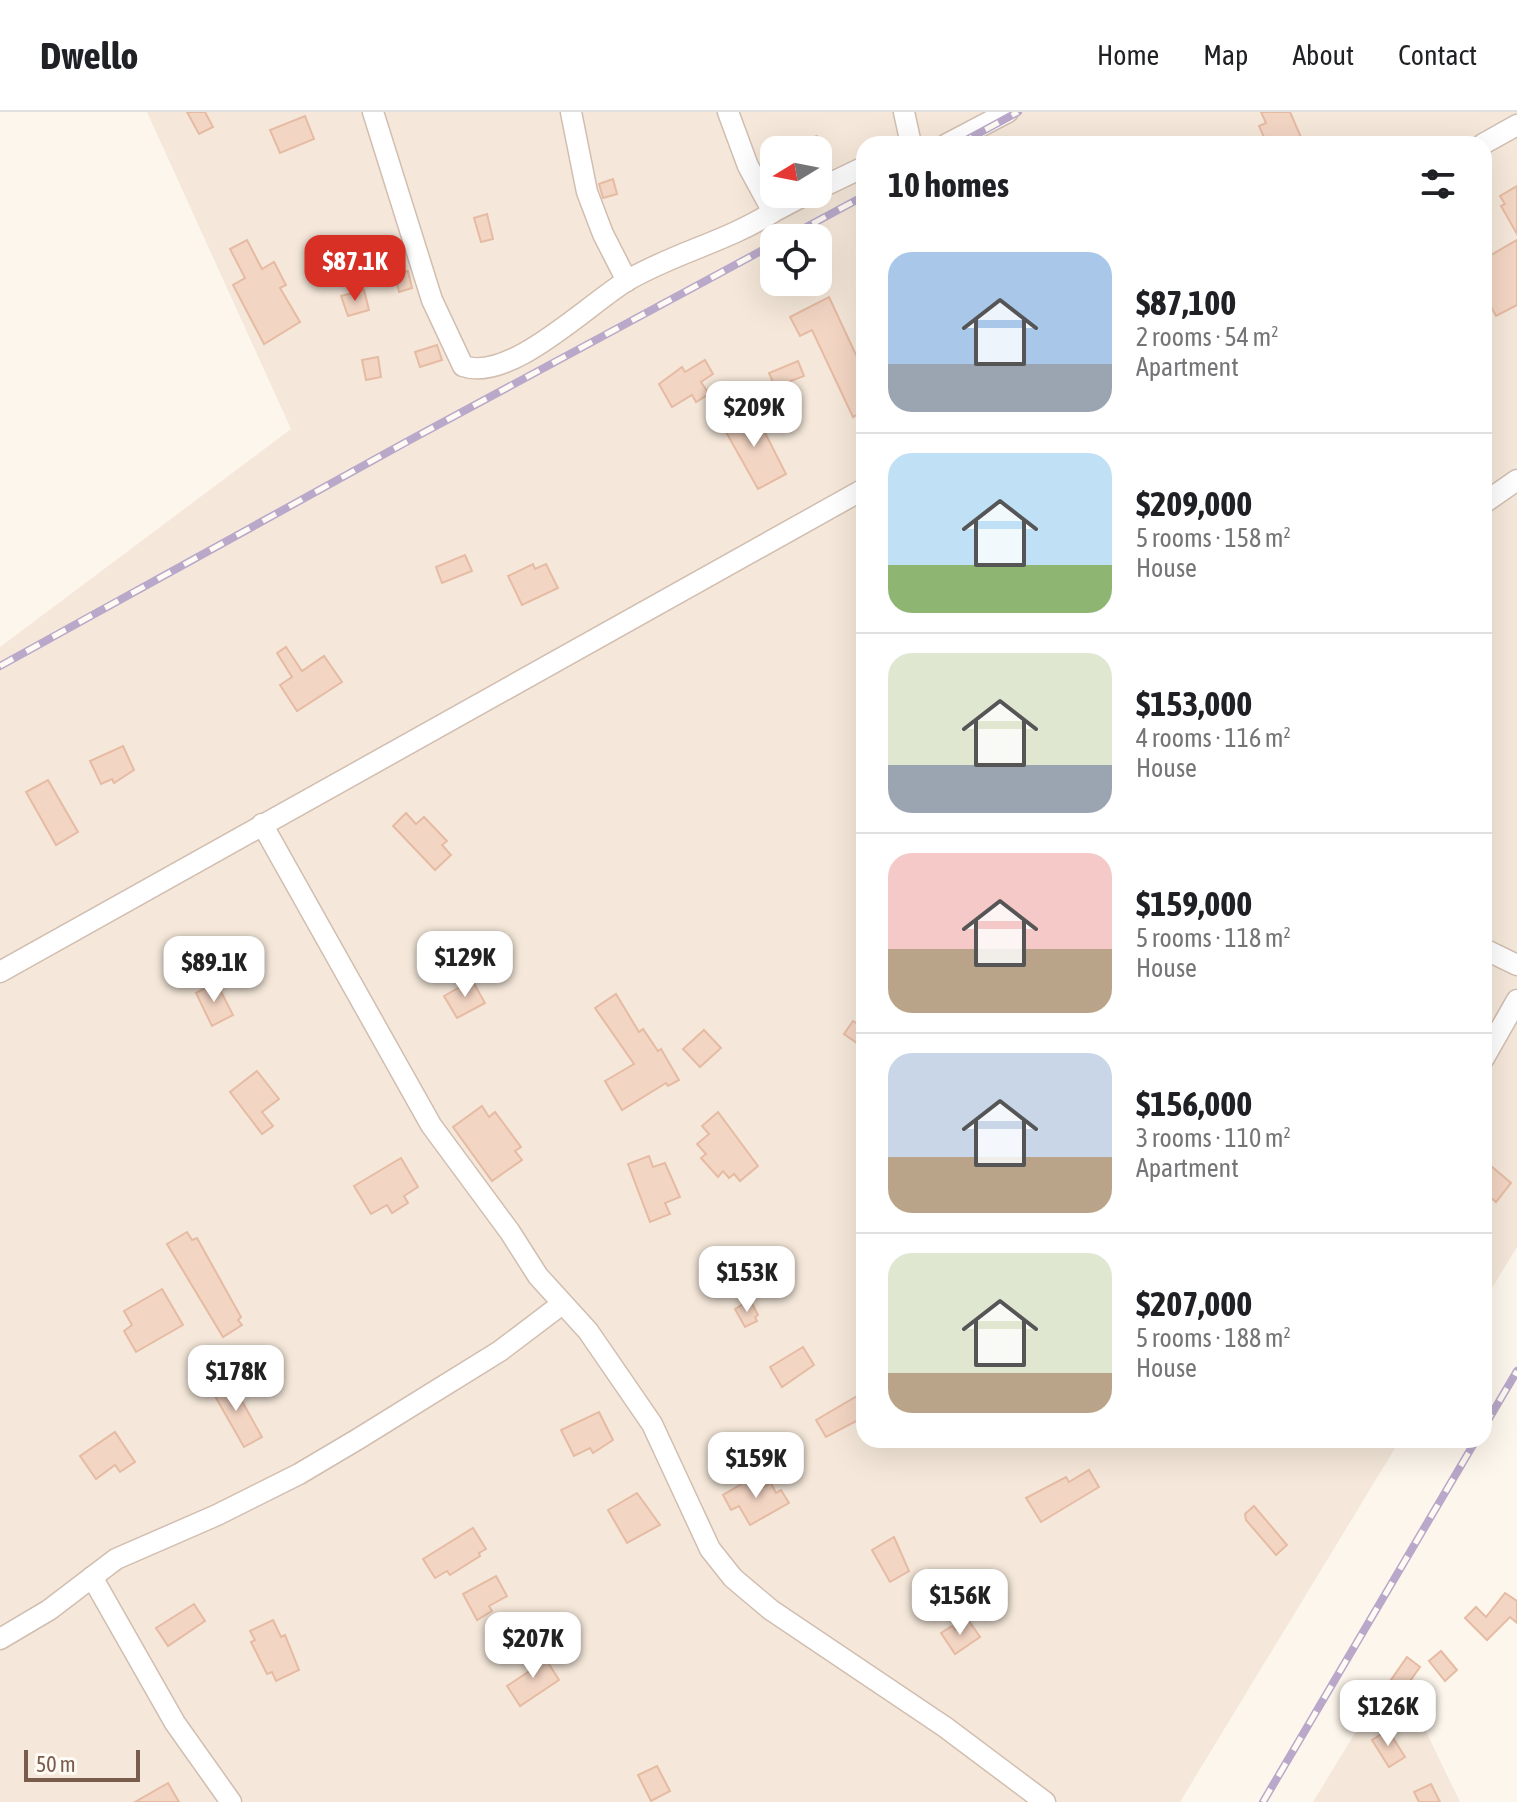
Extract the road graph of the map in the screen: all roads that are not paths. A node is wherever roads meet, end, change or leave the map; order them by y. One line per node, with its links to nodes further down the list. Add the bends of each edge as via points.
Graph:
1 (373, 112): 14 (street, via 432,300 463,366 508,363)
2 (571, 112): 14 (street, via 587,192)
3 (728, 112): 13 (street)
4 (904, 112): 7 (street)
5 (1008, 112): 8 (street)
6 (1517, 125): 9 (street)
7 (909, 136)
8 (962, 136)
9 (1492, 139)
10 (856, 171): 11 (street)
11 (832, 182)
12 (781, 208): 13 (street)
13 (773, 212): 14 (street)
14 (627, 281)
15 (1517, 480): 17 (street)
16 (856, 493): 18 (street)
17 (1492, 497)
18 (262, 824): 21 (street); 24 (street, via 431,1125)
19 (1492, 953): 20 (street)
20 (1517, 965)
21 (0, 972)
22 (1517, 1000): 23 (street)
23 (1492, 1044)
24 (562, 1304): 25 (street, via 500,1351 299,1474 116,1559); 28 (street, via 588,1331 652,1424 710,1549 733,1578)
25 (92, 1577): 26 (street); 27 (street, via 175,1723)
26 (0, 1639)
27 (231, 1802)
28 (1045, 1802)

